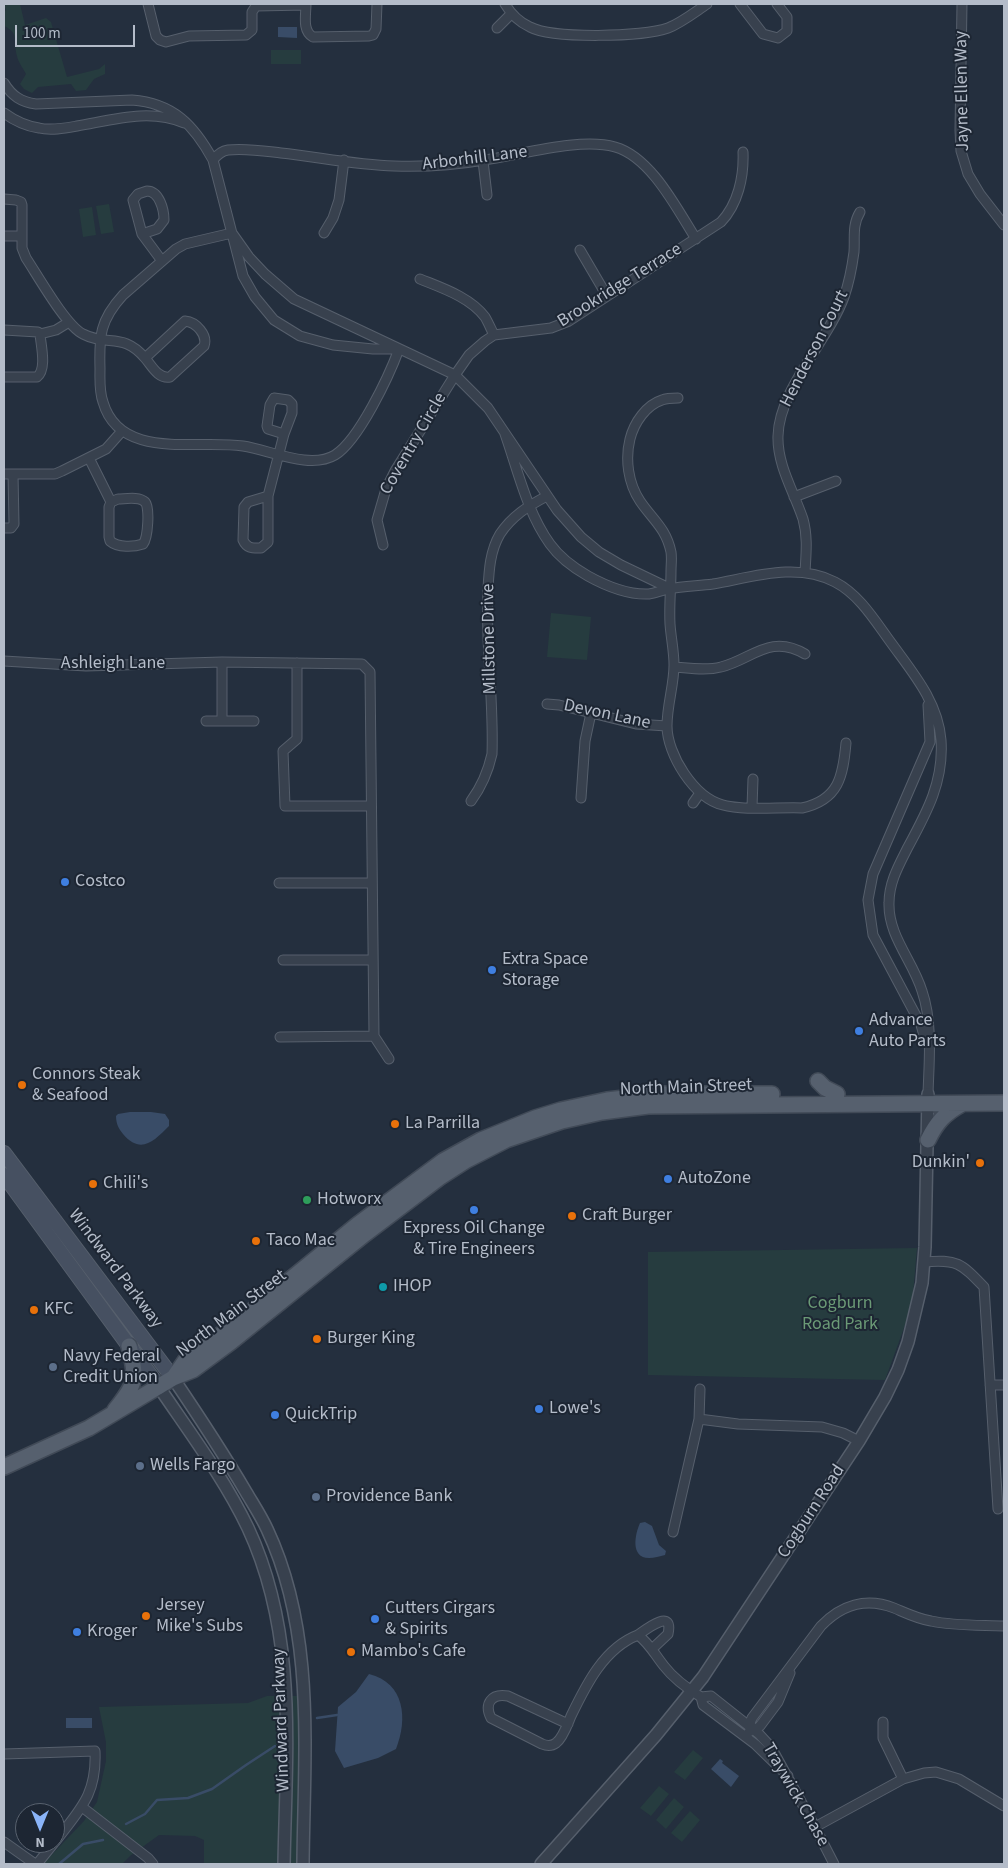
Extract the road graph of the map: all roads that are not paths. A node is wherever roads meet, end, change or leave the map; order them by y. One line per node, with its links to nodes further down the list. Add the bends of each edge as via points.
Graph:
1 (148, 4): 8 (street, via 156,36 166,42 189,36 246,35 252,30 252,12 256,6)
2 (377, 4): 8 (street, via 376,29 369,36 310,36 306,30)
3 (505, 4): 9 (street)
4 (707, 4): 9 (street, via 669,28 648,34 550,33 530,28)
5 (740, 4): 6 (street, via 763,34 778,38 787,31 787,17)
6 (777, 4)
7 (962, 4): 21 (street, Jayne Ellen Way, via 961,151 976,188)
8 (306, 5)
9 (511, 14): 10 (street)
10 (497, 28)
11 (4, 83): 13 (street, via 9,92 26,103 147,101 174,112)
12 (4, 113): 13 (street, via 18,123 41,129 67,128 140,115 167,118)
13 (190, 127): 15 (street)
14 (743, 152): 27 (street, Brookridge Terrace, via 744,169 730,212)
15 (213, 160): 16 (street, Arborhill Lane, via 219,153 243,150); 22 (street)
16 (344, 160): 17 (street, Arborhill Lane, via 392,166); 23 (street, via 340,200)
17 (483, 161): 18 (street); 27 (street, Arborhill Lane, via 577,144 604,144 621,149 645,166 667,193)
18 (487, 195)
19 (4, 200): 26 (street, via 21,202)
20 (860, 212): 51 (street, Henderson Court, via 854,225 852,269 844,298 788,398 780,420 779,454)
21 (1004, 225)
22 (232, 233): 29 (street, via 185,244); 37 (street, via 264,274 294,299); 37 (street, via 243,276 274,320 300,336 333,345)
23 (324, 233)
24 (142, 234): 24 (street, via 133,200 138,194 151,191 157,196 164,220 157,229); 29 (street)
25 (4, 236): 26 (street)
26 (22, 236): 32 (street, via 26,258)
27 (696, 239): 31 (street, Brookridge Terrace)
28 (580, 250): 31 (street)
29 (162, 261): 36 (street, via 115,304)
30 (420, 279): 35 (street, via 463,299 484,317)
31 (607, 296): 35 (street, Brookridge Terrace, via 569,321 551,328)
32 (69, 322): 34 (street); 36 (street, via 82,334)
33 (4, 330): 34 (street)
34 (40, 334): 40 (street, via 40,376)
35 (494, 334): 39 (street, via 469,355)
36 (99, 338): 38 (street, via 130,344); 42 (street, via 102,400 109,417)
37 (399, 349): 39 (street); 45 (street, via 387,380 341,451 311,461)
38 (145, 358): 38 (street, via 185,321 193,323 206,337 204,346 170,378 160,376)
39 (455, 375): 44 (street, via 488,408); 55 (street, Coventry Circle, via 386,489 377,520)
40 (4, 377)
41 (678, 398): 57 (street, via 662,400 646,408 630,438 628,453 633,487 657,521 672,553)
42 (122, 431): 45 (street, via 148,443 236,445); 46 (street, via 106,448)
43 (284, 434): 45 (street)
44 (504, 434): 50 (street); 53 (street)
45 (279, 454): 49 (street)
46 (89, 458): 47 (street, via 55,474); 52 (street)
47 (8, 474): 54 (street, via 14,524 11,528)
48 (836, 481): 51 (street)
49 (268, 496): 49 (street, via 268,542 261,548 249,548 243,540 244,507 248,502)
50 (547, 496): 53 (street, Millstone Drive); 57 (street, via 567,523 598,552)
51 (794, 496): 56 (street, Henderson Court, via 806,533)
52 (111, 502): 52 (street, via 118,498 146,502 147,537 144,544 118,546 110,542)
53 (530, 505): 57 (street, via 551,546 572,566 597,581 622,590 650,594); 74 (street, Millstone Drive, via 516,514 492,551 487,603 492,754 489,769)
54 (4, 528)
55 (383, 544)
56 (804, 572): 57 (street, via 781,572); 63 (street, via 833,581 858,598 921,683)
57 (671, 589): 62 (street)
58 (805, 654): 62 (street, via 773,646 756,650 720,668)
59 (4, 662): 60 (street, Ashleigh Lane, via 86,666)
60 (222, 662): 61 (street, Ashleigh Lane); 67 (street)
61 (297, 663): 76 (street, Ashleigh Lane, via 362,664 370,672); 76 (street, via 297,739 283,751 285,806)
62 (674, 667): 69 (street)
63 (927, 696): 84 (street, via 941,737 939,778 930,806 895,874 889,904 893,931 923,994); 84 (street, via 930,742 873,874 868,900 874,935 921,1025)
64 (547, 704): 65 (street, Devon Lane)
65 (591, 713): 69 (street, Devon Lane, via 636,724); 73 (street, via 585,741)
66 (206, 721): 67 (street)
67 (222, 721): 68 (street)
68 (254, 721)
69 (667, 726): 72 (street, via 674,753)
70 (846, 743): 77 (street, via 840,779 823,800 802,808)
71 (753, 779): 77 (street)
72 (700, 793): 75 (street); 77 (street, via 722,805)
73 (581, 798)
74 (472, 801)
75 (693, 803)
76 (371, 806): 79 (street, Ashleigh Lane)
77 (752, 807)
78 (279, 883): 79 (street)
79 (372, 883): 81 (street, Ashleigh Lane)
80 (283, 960): 81 (street)
81 (373, 960): 83 (street, Ashleigh Lane)
82 (280, 1036): 83 (street)
83 (374, 1036): 85 (street)
84 (929, 1052): 89 (street)
85 (388, 1059)
86 (818, 1081): 87 (main road)
87 (838, 1094): 89 (main road, North Main Street); 97 (main road, North Main Street, via 681,1093 624,1097 561,1110 495,1133 420,1177 185,1361)
88 (1004, 1095): 89 (main road, North Main Street)
89 (928, 1099): 90 (main road, North Main Street); 92 (street, Cogburn Road); 97 (main road, North Main Street, via 648,1106 591,1114 520,1135 480,1153 439,1178 193,1370)
90 (963, 1104): 91 (main road, North Main Street); 92 (main road, via 942,1118)
91 (1004, 1104)
92 (928, 1140): 95 (street, Cogburn Road)
93 (4, 1153): 97 (main road, Windward Parkway)
94 (4, 1175): 96 (main road, Windward Parkway)
95 (924, 1262): 98 (street, via 946,1260 957,1264 968,1270 984,1287); 104 (street, Cogburn Road, via 916,1312 903,1356 885,1397)
96 (129, 1346): 100 (main road, Windward Parkway); 102 (main road, via 135,1378)
97 (173, 1378): 100 (main road); 130 (street, Windward Parkway, via 267,1528 288,1587 296,1617 303,1671)
98 (990, 1385): 99 (street); 106 (street)
99 (1004, 1385)
100 (159, 1387): 102 (main road); 129 (street, Windward Parkway, via 235,1502 249,1530 277,1612 286,1688)
101 (700, 1389): 103 (street)
102 (111, 1416): 105 (main road)
103 (699, 1419): 104 (street, via 822,1427); 108 (street)
104 (859, 1441): 112 (street, Cogburn Road)
105 (4, 1467)
106 (1000, 1480): 107 (street)
107 (998, 1509)
108 (673, 1532)
109 (1004, 1626): 115 (street, Traywick Chase, via 941,1623 881,1604 852,1604 821,1626 795,1662 778,1702 760,1726)
110 (638, 1636): 111 (street); 111 (street, via 656,1622 666,1623 668,1634); 114 (street, via 627,1640 604,1660 585,1687)
111 (652, 1649): 112 (street, via 664,1667)
112 (697, 1694): 115 (street, Traywick Chase, via 711,1696); 116 (street, via 703,1705); 126 (street, Cogburn Road, via 656,1735)
113 (883, 1722): 119 (street, via 883,1738)
114 (568, 1724): 114 (street, via 508,1696 500,1694 488,1704 492,1718 548,1746 558,1742)
115 (752, 1729): 116 (street, Traywick Chase); 118 (street, Traywick Chase, via 771,1747)
116 (746, 1736): 118 (street)
117 (4, 1754): 121 (street, via 95,1751 93,1785)
118 (788, 1776): 122 (street, Traywick Chase)
119 (903, 1779): 120 (street, via 924,1772 948,1775 970,1784); 122 (street)
120 (1004, 1806)
121 (82, 1808): 123 (street); 128 (street)
122 (815, 1827): 131 (street, Traywick Chase)
123 (65, 1829)
124 (4, 1842): 127 (street)
125 (46, 1853): 127 (street)
126 (545, 1863)
127 (36, 1864)
128 (153, 1864)
129 (284, 1864)
130 (303, 1864)
131 (834, 1864)

